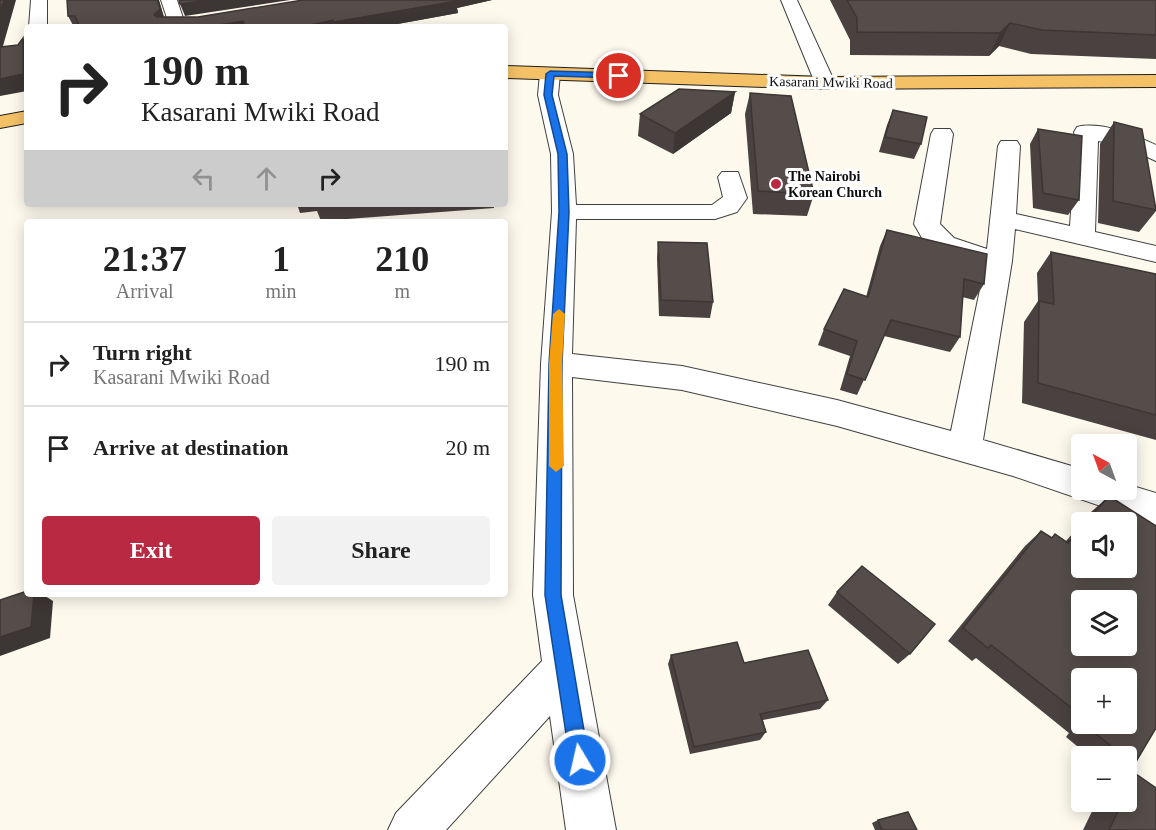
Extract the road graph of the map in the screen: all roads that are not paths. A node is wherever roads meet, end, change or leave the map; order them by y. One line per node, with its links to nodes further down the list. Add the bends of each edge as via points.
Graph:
1 (39, 0): 5 (street)
2 (169, 0): 6 (street)
3 (789, 0): 11 (street)
4 (200, 22): 7 (street)
5 (38, 24)
6 (174, 24)
7 (187, 24)
8 (508, 72): 9 (main road, Kasarani Mwiki Road)
9 (550, 74): 11 (main road, Kasarani Mwiki Road); 18 (street, via 548,95 562,154)
10 (1156, 81): 11 (main road, Kasarani Mwiki Road)
11 (825, 83)
12 (24, 118): 13 (main road)
13 (0, 122)
14 (942, 134): 22 (street, via 927,224 930,234 954,249)
15 (1009, 146): 19 (street)
16 (1156, 154): 20 (street, via 1126,140 1085,132)
17 (730, 177): 18 (street, via 735,198 728,207 715,212)
18 (564, 212): 23 (street)
19 (1003, 219): 20 (street); 22 (street)
20 (1082, 237): 21 (street)
21 (1156, 254)
22 (999, 261): 24 (street)
23 (556, 364): 24 (street, via 682,378 837,413); 28 (street, via 553,595)
24 (964, 450): 25 (street)
25 (1071, 480)
26 (1129, 500): 27 (street)
27 (1156, 509)
28 (565, 668): 29 (street); 30 (street)
29 (413, 830)
30 (591, 830)

